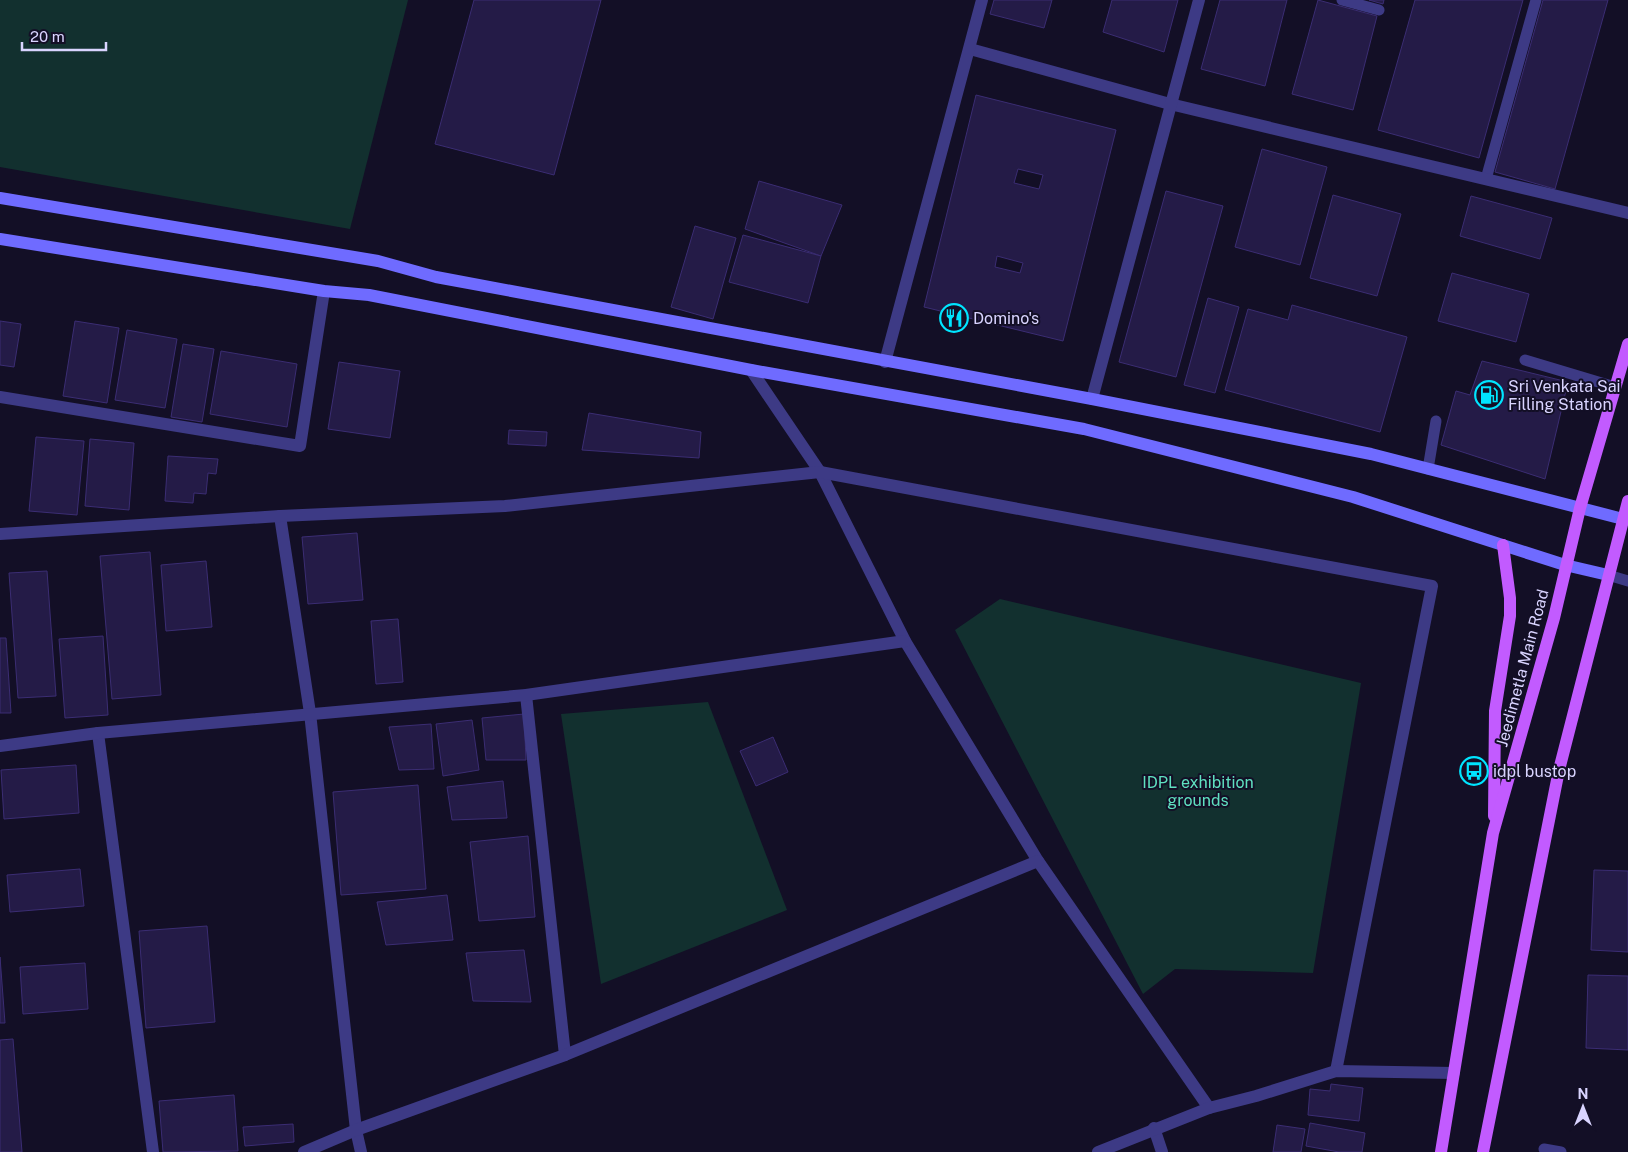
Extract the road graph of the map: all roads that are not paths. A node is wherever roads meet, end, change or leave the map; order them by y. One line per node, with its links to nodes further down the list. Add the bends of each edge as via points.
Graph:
1 (982, 0): 6 (street)
2 (1199, 0): 7 (street)
3 (1342, 0): 5 (lane)
4 (1536, 0): 8 (lane)
5 (1379, 10)
6 (970, 49): 7 (street); 15 (street)
7 (1170, 104): 8 (street); 19 (street)
8 (1486, 179): 10 (street)
9 (0, 198): 15 (street, via 378,261 436,277)
10 (1628, 213)
11 (0, 239): 12 (street)
12 (324, 291): 16 (street, via 369,295); 18 (street, via 300,446)
13 (1628, 344): 17 (main road, Jeedimetla Main Road)
14 (1525, 360): 17 (lane)
15 (884, 362): 19 (street)
16 (751, 370): 22 (street); 28 (street, via 1084,429 1353,497)
17 (1615, 387): 24 (main road, Jeedimetla Main Road)
18 (0, 397)
19 (1092, 399): 21 (street)
20 (1436, 421): 21 (lane)
21 (1428, 468): 24 (street)
22 (820, 472): 25 (street, via 505,506); 32 (street); 40 (street, via 1432,586)
23 (1628, 501): 26 (main road)
24 (1580, 508): 26 (street); 29 (main road, Jeedimetla Main Road)
25 (280, 516): 27 (street); 34 (street)
26 (1623, 519): 30 (main road)
27 (0, 534)
28 (1503, 545): 29 (street); 37 (main road, via 1510,616 1495,711)
29 (1565, 565): 30 (street); 37 (main road, Jeedimetla Main Road, via 1554,618)
30 (1608, 575): 31 (lane); 52 (main road, via 1559,770)
31 (1628, 581)
32 (905, 641): 33 (street); 38 (street)
33 (526, 695): 34 (street); 39 (street)
34 (310, 713): 35 (street); 44 (street)
35 (98, 732): 36 (street); 46 (street)
36 (0, 746)
37 (1493, 833): 41 (main road, Jeedimetla Main Road)
38 (1038, 861): 39 (street); 42 (street)
39 (565, 1055): 44 (street)
40 (1336, 1071): 41 (street); 42 (street)
41 (1454, 1073): 51 (main road, Jeedimetla Main Road)
42 (1209, 1108): 43 (street)
43 (1154, 1128): 49 (street); 50 (street)
44 (356, 1130): 47 (street); 48 (street)
45 (1544, 1149): 53 (lane)
46 (154, 1152)
47 (304, 1152)
48 (361, 1152)
49 (1098, 1152)
50 (1162, 1152)
51 (1441, 1152)
52 (1483, 1152)
53 (1561, 1152)

